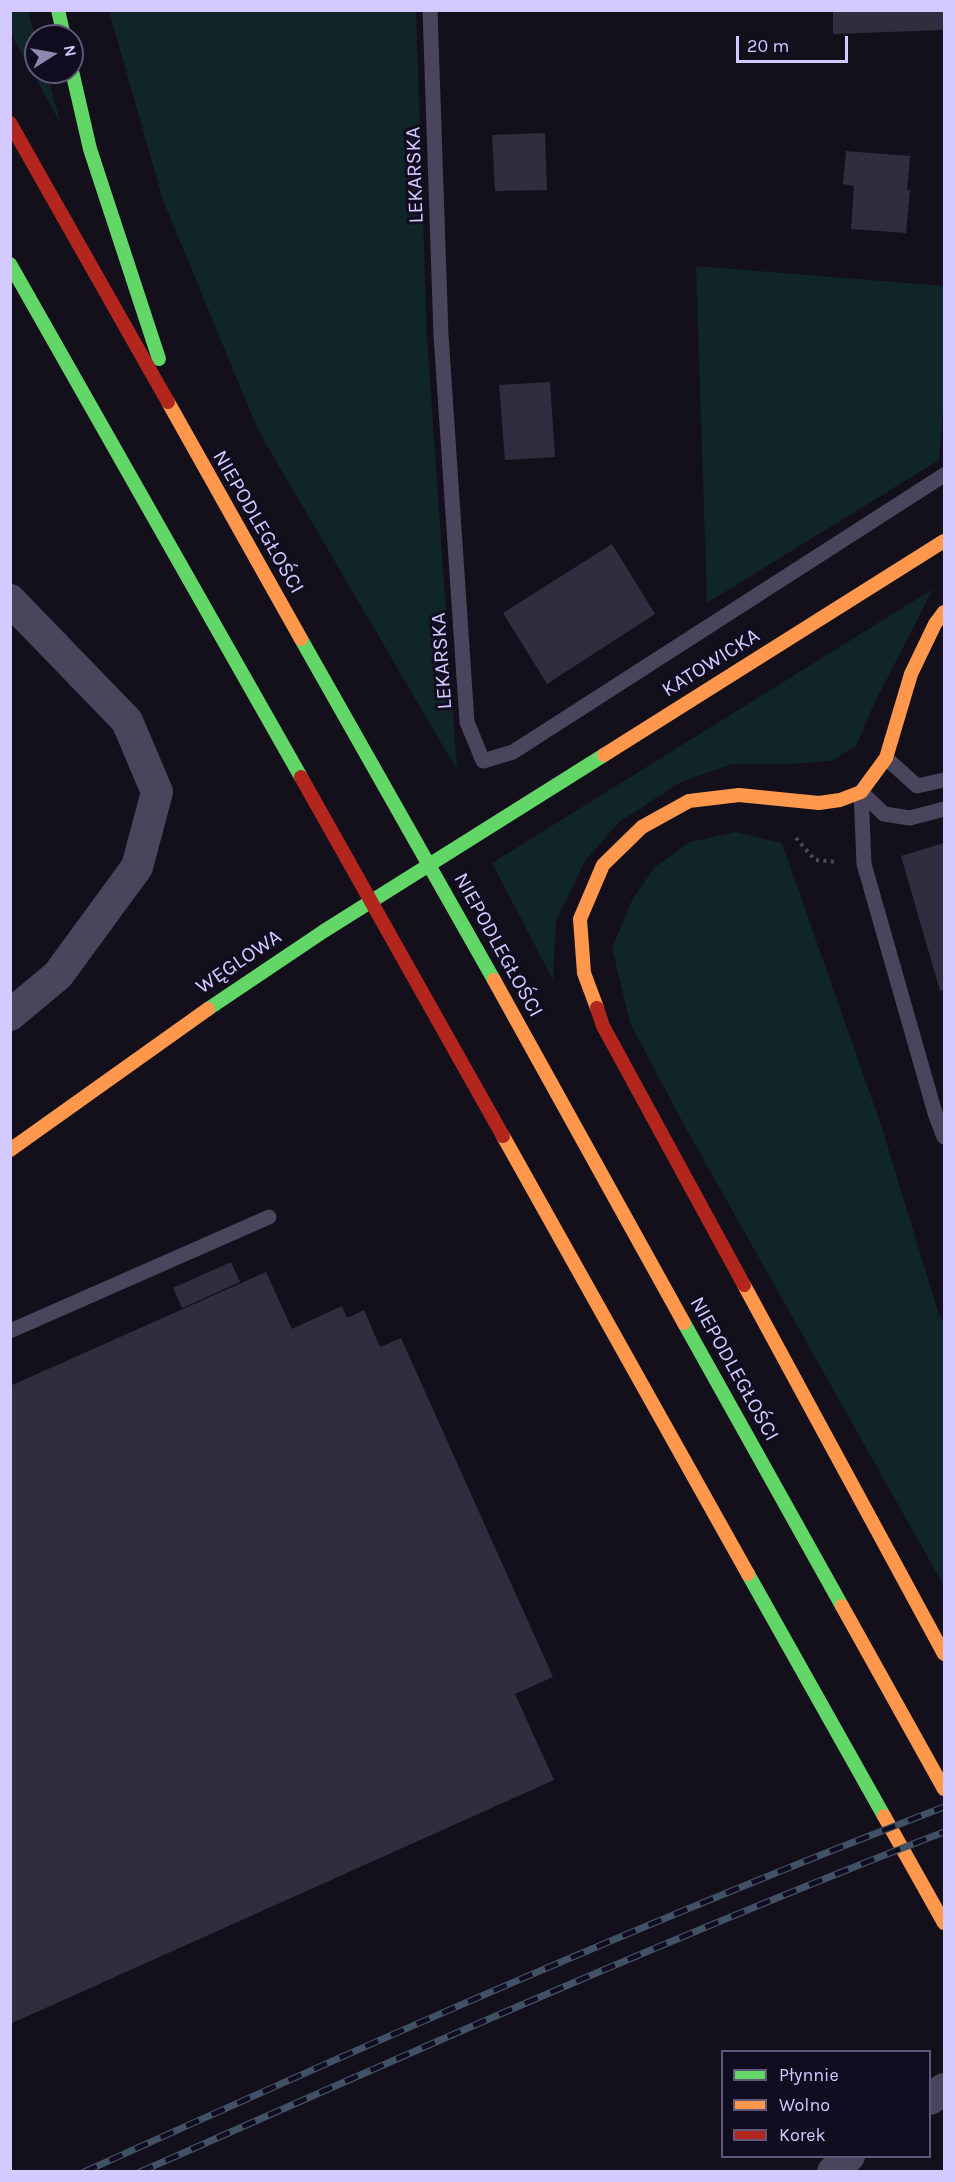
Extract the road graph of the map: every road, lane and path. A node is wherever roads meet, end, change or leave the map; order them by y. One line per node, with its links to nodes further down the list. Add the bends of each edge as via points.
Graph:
1 (430, 10): 8 (lane, LEKARSKA, via 441,335 467,722 483,761 513,752)
2 (75, 84): 7 (main road, via 90,149)
3 (10, 123): 7 (main road, NIEPODLEGŁOŚCI)
4 (10, 264): 6 (main road)
5 (10, 289): 6 (main road)
6 (48, 331): 26 (main road)
7 (182, 429): 25 (main road, NIEPODLEGŁOŚCI)
8 (945, 475)
9 (945, 541): 16 (main road, KATOWICKA)
10 (10, 600): 19 (street, via 127,721 157,792 137,867 58,975)
11 (945, 612): 12 (main road, via 911,674)
12 (886, 759): 13 (lane, via 917,786); 14 (main road)
13 (945, 780)
14 (861, 792): 15 (lane, via 884,814 910,818); 18 (lane); 24 (main road, via 819,803 739,795 689,801 642,827 603,865 580,919 584,973 603,1026)
15 (945, 809)
16 (499, 820): 21 (main road, WĘGLOWA, via 236,989)
17 (794, 835): 18 (path, via 815,860)
18 (864, 864): 20 (lane)
19 (10, 1015)
20 (945, 1137)
21 (10, 1150)
22 (268, 1216): 23 (lane)
23 (10, 1331)
24 (945, 1654)
25 (945, 1789)
26 (945, 1923)
27 (945, 2089): 28 (street)
28 (931, 2098)
29 (848, 2158): 30 (street)
30 (833, 2172)

